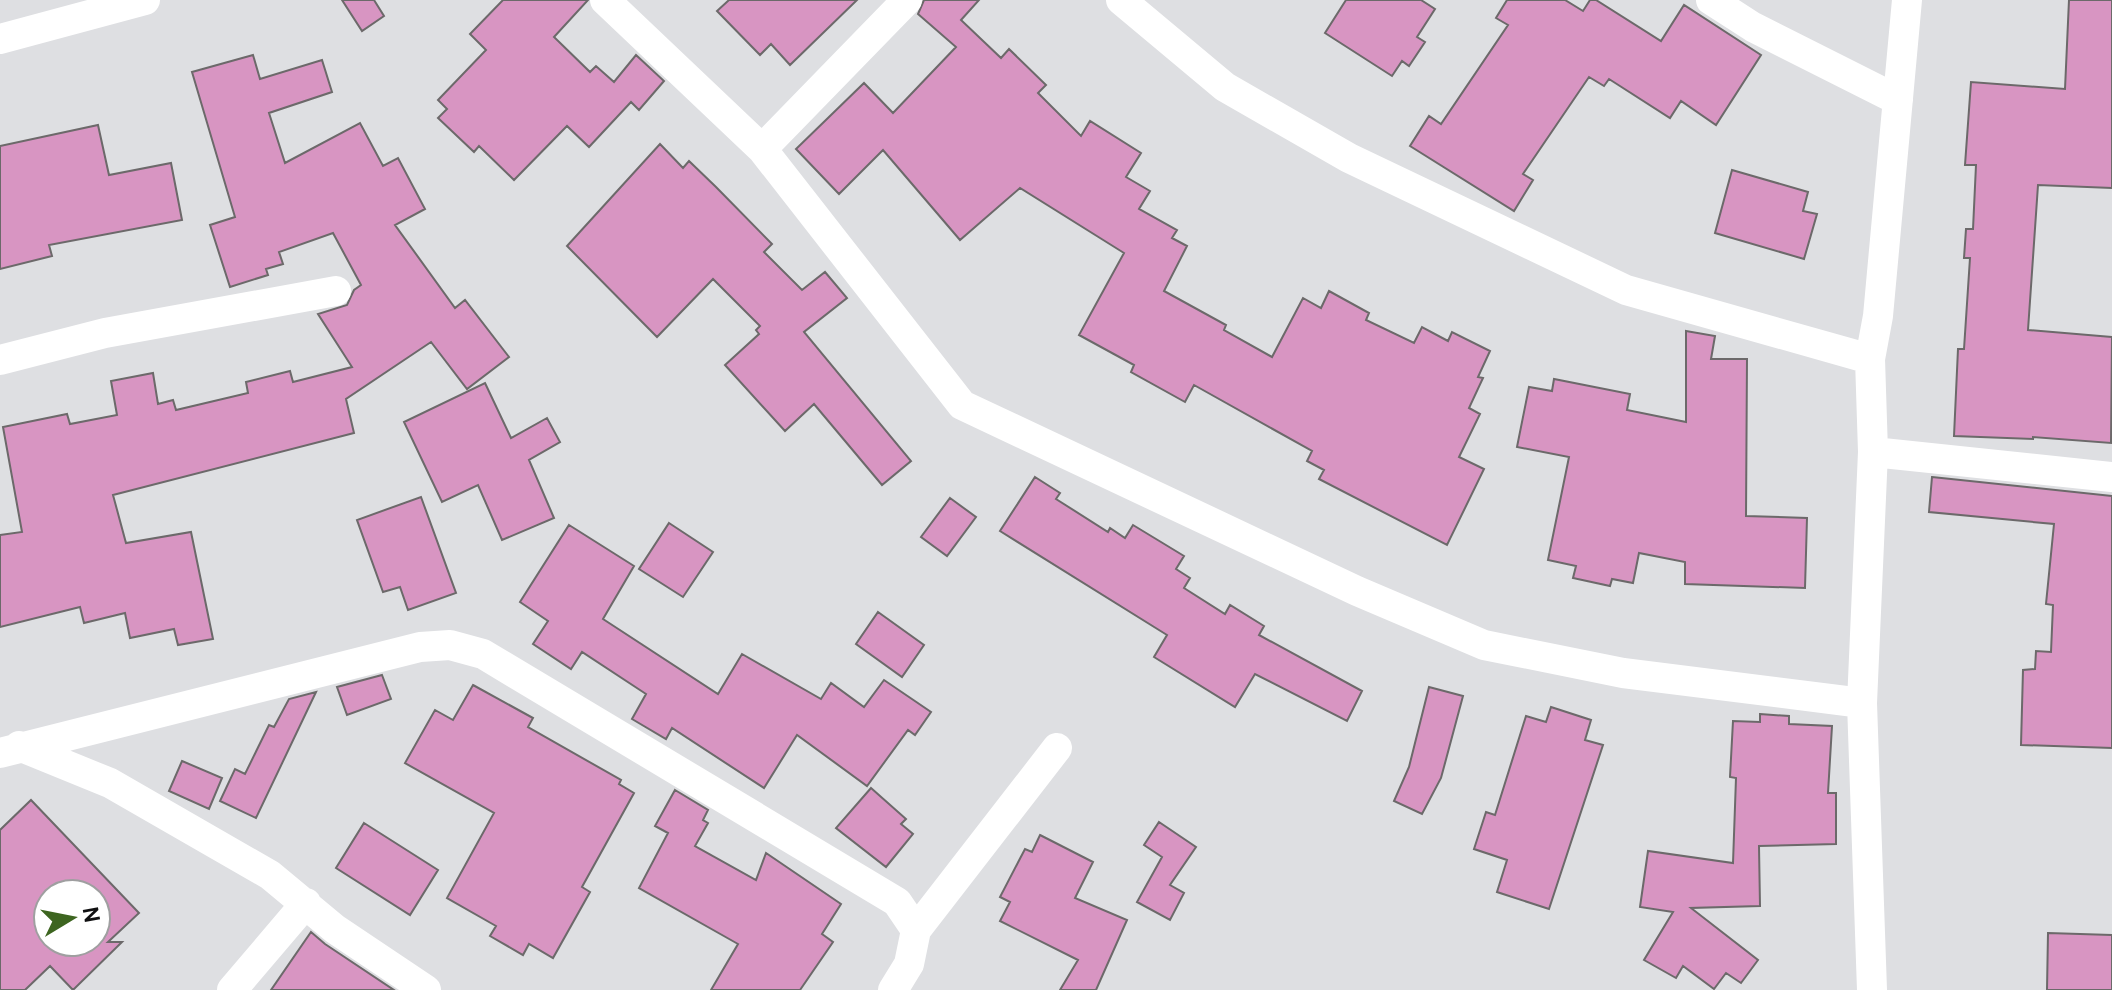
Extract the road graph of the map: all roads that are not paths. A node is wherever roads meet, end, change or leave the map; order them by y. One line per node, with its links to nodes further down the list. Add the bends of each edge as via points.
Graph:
1 (145, 0): 7 (street)
2 (605, 0): 10 (street)
3 (907, 0): 10 (street)
4 (1121, 0): 12 (street, via 1225,87 1349,158 1626,290)
5 (1711, 0): 9 (street, via 1753,27)
6 (1907, 0): 9 (street)
7 (39, 12): 8 (street)
8 (0, 39)
9 (1898, 100): 12 (street)
10 (762, 149): 16 (street, via 962,405 1484,645 1623,673)
11 (336, 291): 13 (street, via 105,333)
12 (1870, 359): 14 (street)
13 (0, 360)
14 (1873, 452): 15 (street); 16 (street)
15 (2112, 477)
16 (1862, 703): 24 (street)
17 (1057, 748): 20 (street)
18 (9, 749): 19 (street, via 110,783 270,875); 20 (street, via 420,647 450,645 483,654 897,902)
19 (306, 903): 21 (street); 22 (street, via 335,929)
20 (916, 930): 23 (street, via 909,964)
21 (232, 990)
22 (426, 990)
23 (893, 990)
24 (1872, 990)

